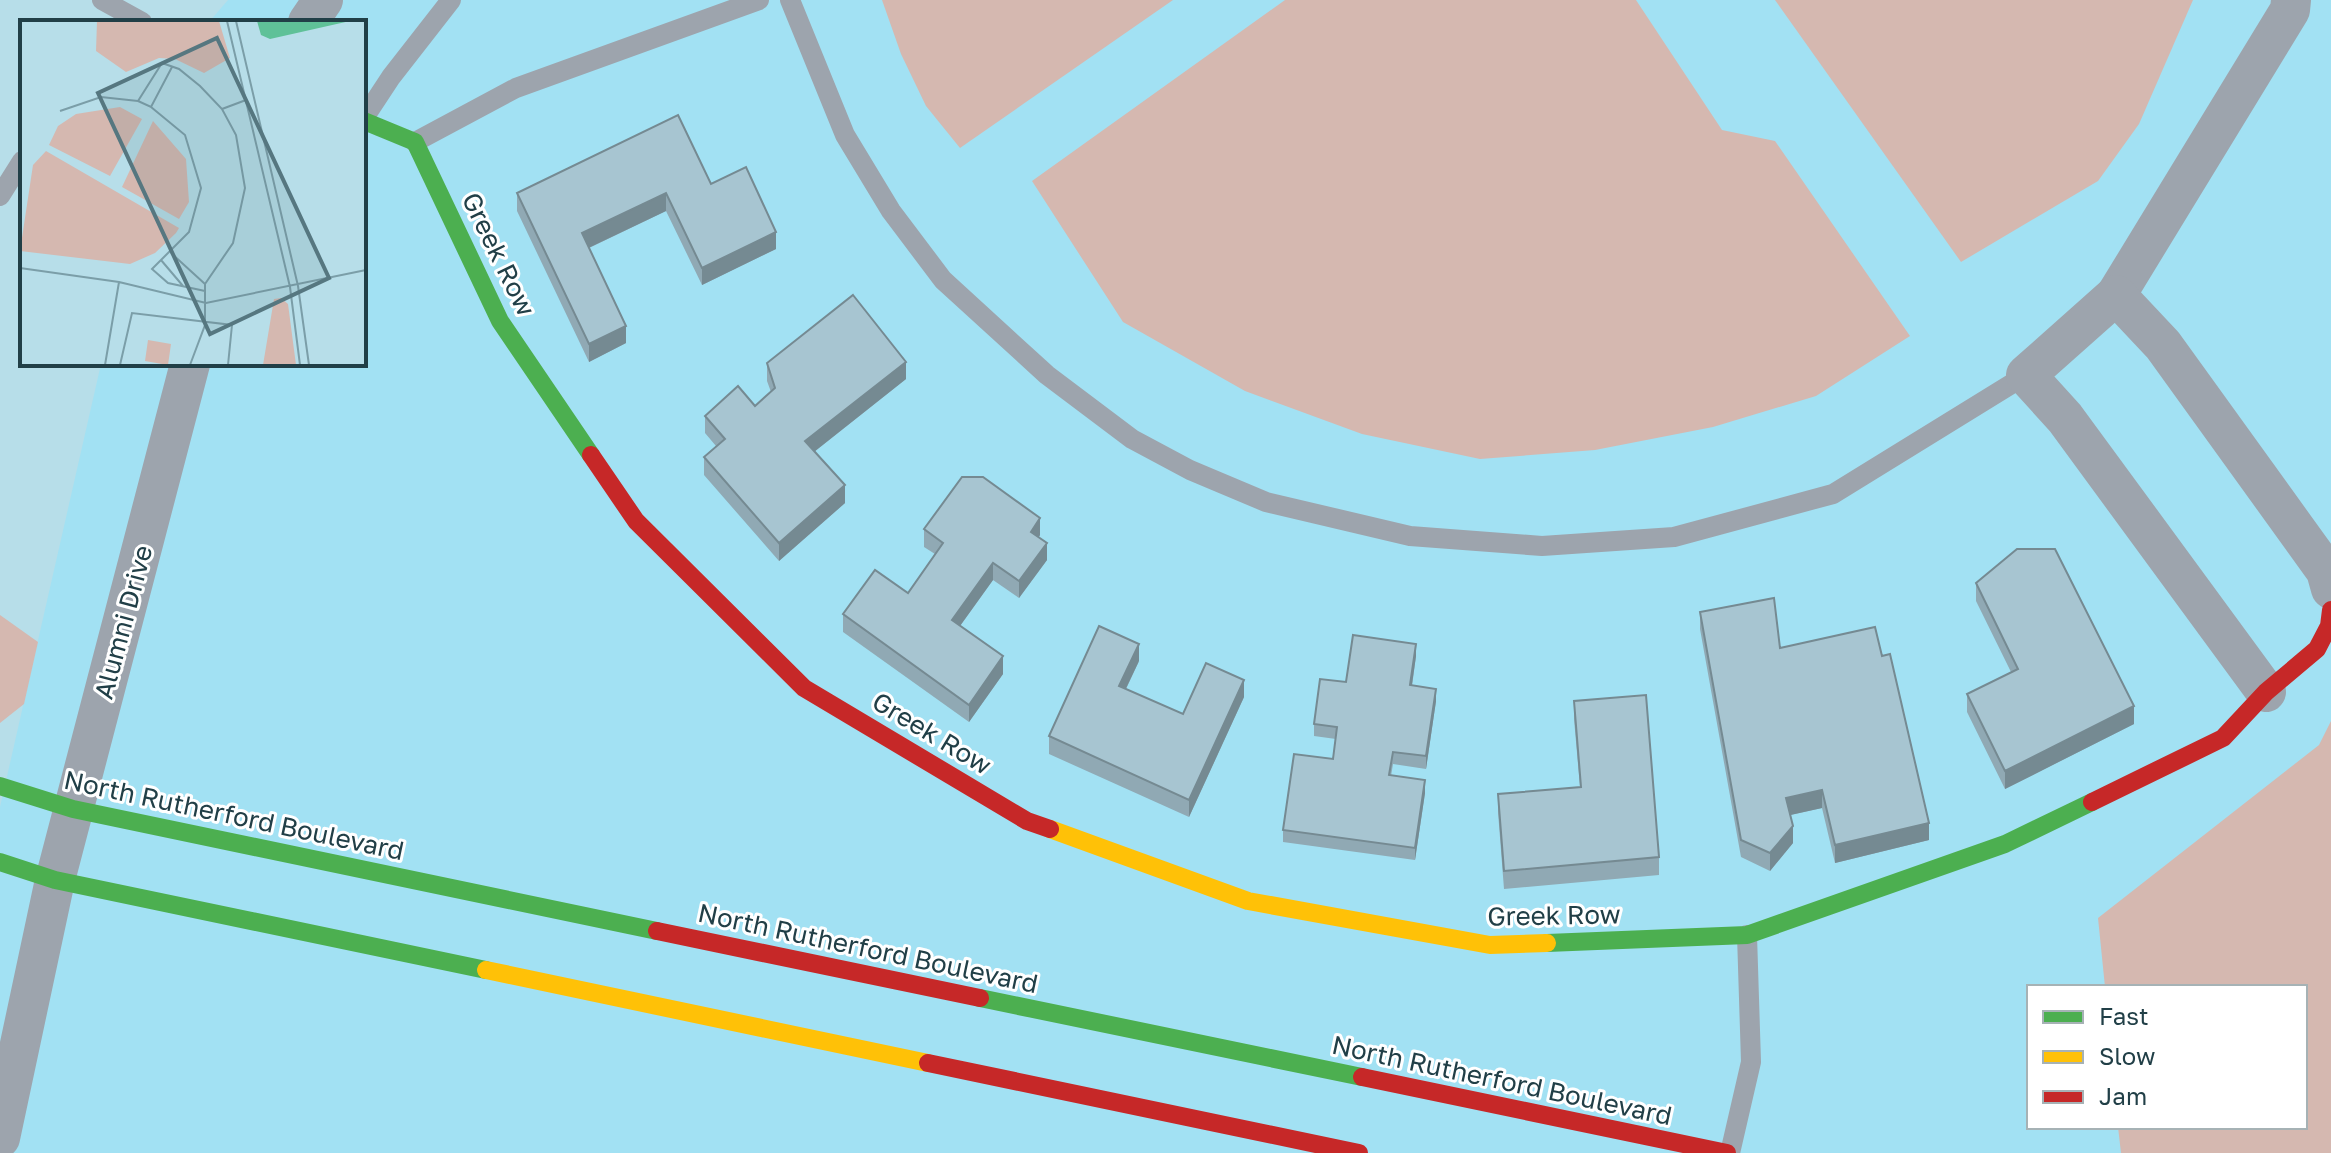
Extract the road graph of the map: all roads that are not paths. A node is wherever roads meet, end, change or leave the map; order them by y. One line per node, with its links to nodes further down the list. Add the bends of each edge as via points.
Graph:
1 (323, 0): 8 (street)
2 (451, 0): 9 (lane)
3 (759, 0): 11 (lane, via 516,88)
4 (790, 0): 16 (lane, via 845,135 891,211 943,280 1047,375 1132,439 1266,502 1410,536 1542,546 1674,537 1833,494)
5 (2291, 0): 14 (street, via 2290,10)
6 (115, 8): 7 (lane)
7 (138, 20)
8 (309, 20)
9 (366, 117)
10 (366, 121): 11 (main road)
11 (415, 142): 24 (main road, Greek Row, via 500,321 636,521 804,688 1027,821 1248,901 1490,945)
12 (20, 164): 13 (lane)
13 (0, 196)
14 (2116, 295): 16 (street); 17 (street, via 2163,345 2326,571)
15 (189, 366): 21 (street, Alumni Drive)
16 (2026, 375): 19 (street, via 2065,418)
17 (2331, 589)
18 (2331, 610): 19 (main road, via 2317,649)
19 (2266, 692): 24 (main road, Greek Row, via 2223,738 2005,844)
20 (0, 786): 21 (main road, North Rutherford Boulevard)
21 (73, 809): 23 (street, Alumni Drive); 27 (main road, North Rutherford Boulevard)
22 (0, 862): 23 (main road)
23 (55, 880): 25 (street, Alumni Drive); 26 (main road)
24 (1747, 935): 27 (lane, via 1751,1062)
25 (0, 1138)
26 (1359, 1153)
27 (1728, 1153)

